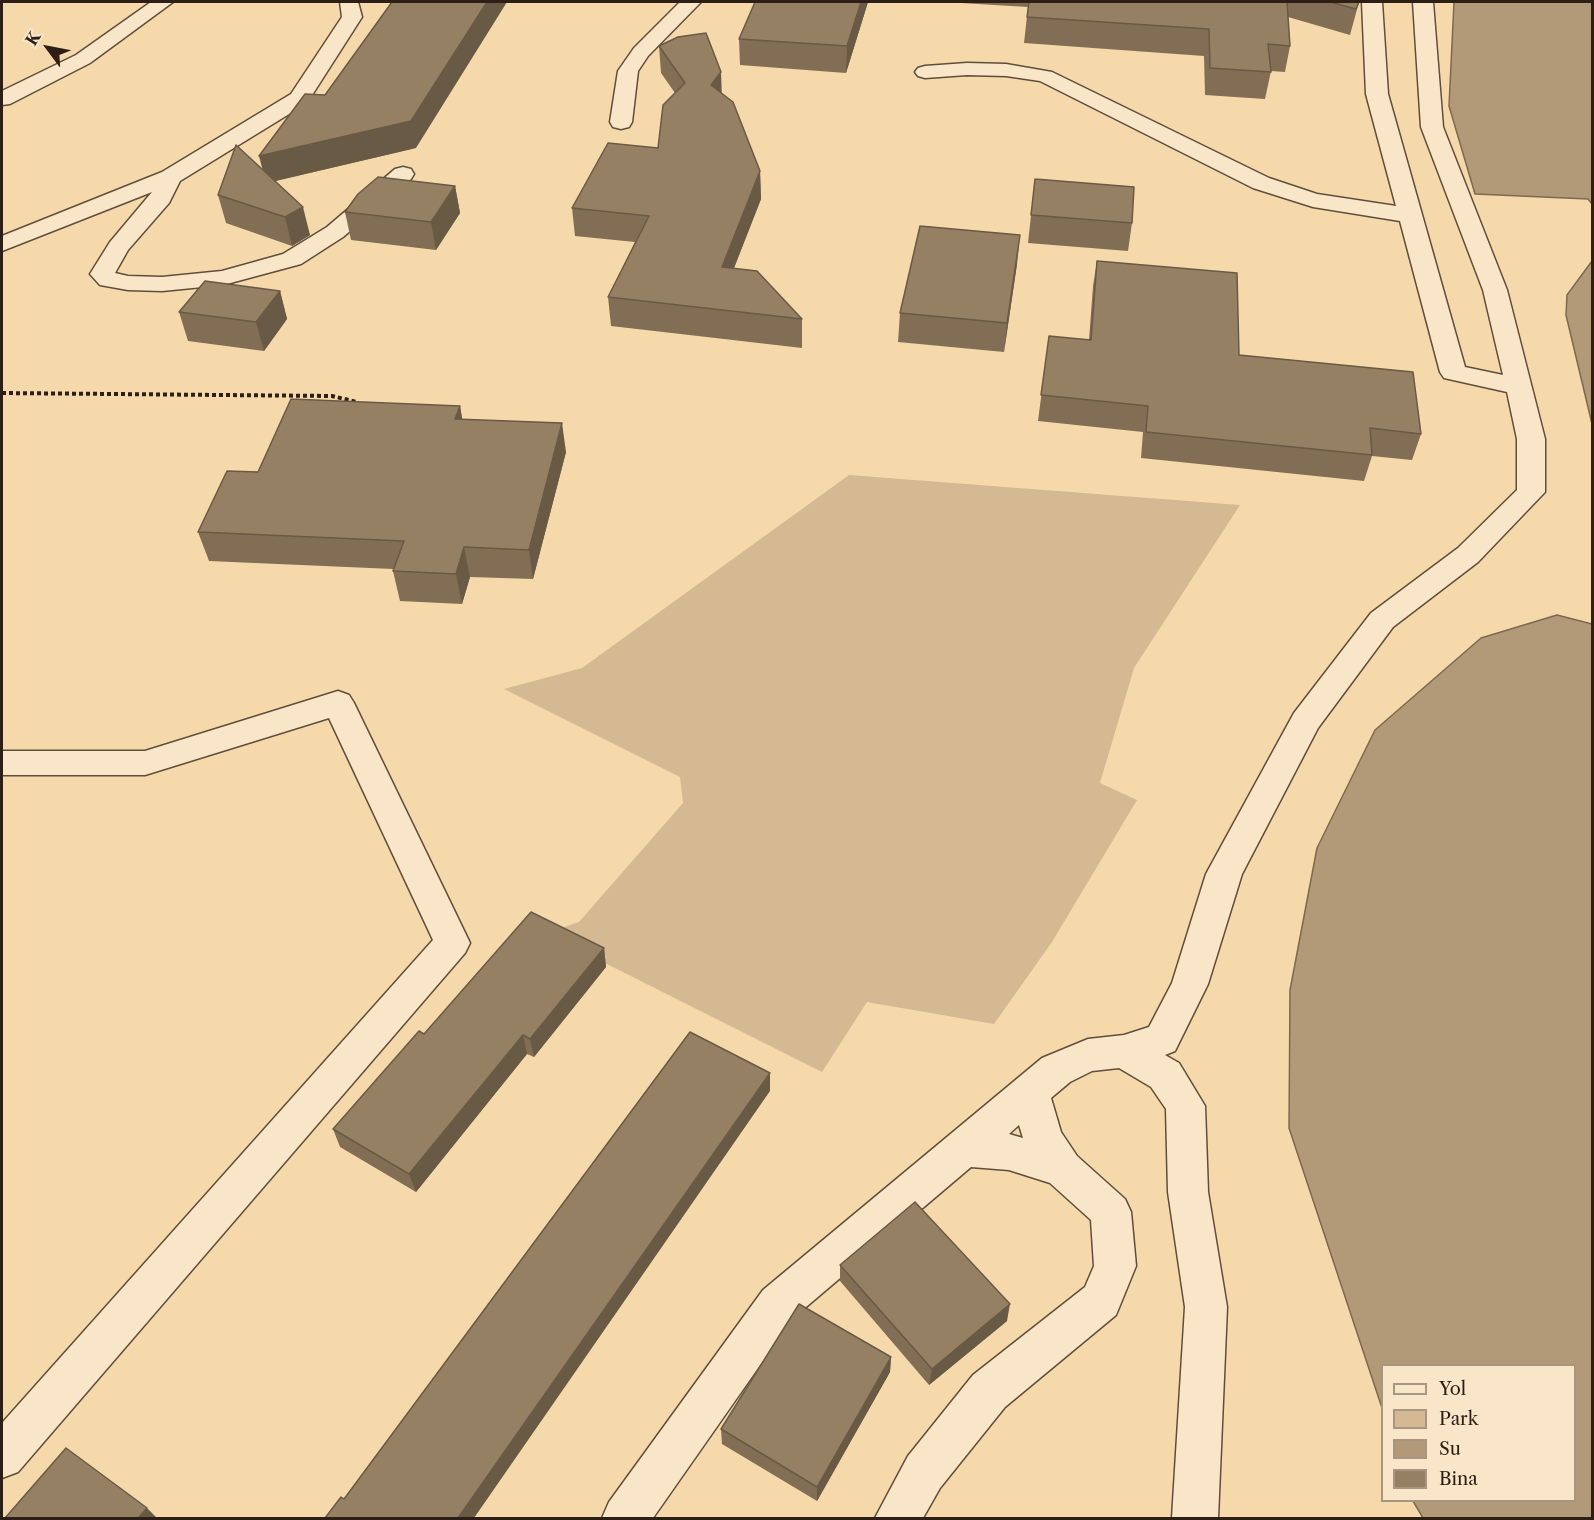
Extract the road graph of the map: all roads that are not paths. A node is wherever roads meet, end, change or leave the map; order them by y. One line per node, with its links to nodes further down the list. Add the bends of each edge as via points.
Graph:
1 (163, 2): 7 (lane, via 83,59)
2 (349, 2): 10 (lane, via 352,17 299,98)
3 (691, 2): 8 (lane, via 641,52 628,71)
4 (1372, 2): 11 (lane, via 1377,94)
5 (1423, 2): 13 (lane, via 1432,127 1495,290)
6 (925, 72): 11 (lane, via 977,69 1045,76 1261,183 1313,200)
7 (2, 99)
8 (621, 122)
9 (403, 174): 10 (lane, via 335,232 292,259 223,278 162,284 109,280 102,274 118,247 161,198)
10 (170, 177): 12 (lane)
11 (1408, 215): 13 (lane, via 1453,372)
12 (2, 244)
13 (1519, 387): 15 (lane, via 1531,439 1531,492 1468,555 1382,620 1305,721 1224,874 1190,984)
14 (2, 763): 19 (lane, via 145,762 338,703 452,943)
15 (1150, 1055): 16 (lane, via 1088,1055 1056,1070); 22 (lane, via 1185,1106 1188,1192 1206,1307)
16 (1030, 1093): 17 (lane); 18 (lane, via 1043,1139)
17 (963, 1148): 18 (lane, via 1009,1152); 20 (lane, via 778,1304)
18 (1062, 1169): 21 (lane, via 1111,1212 1115,1266 1101,1301 989,1391 924,1472)
19 (2, 1456)
20 (625, 1518)
21 (898, 1518)
22 (1195, 1518)

